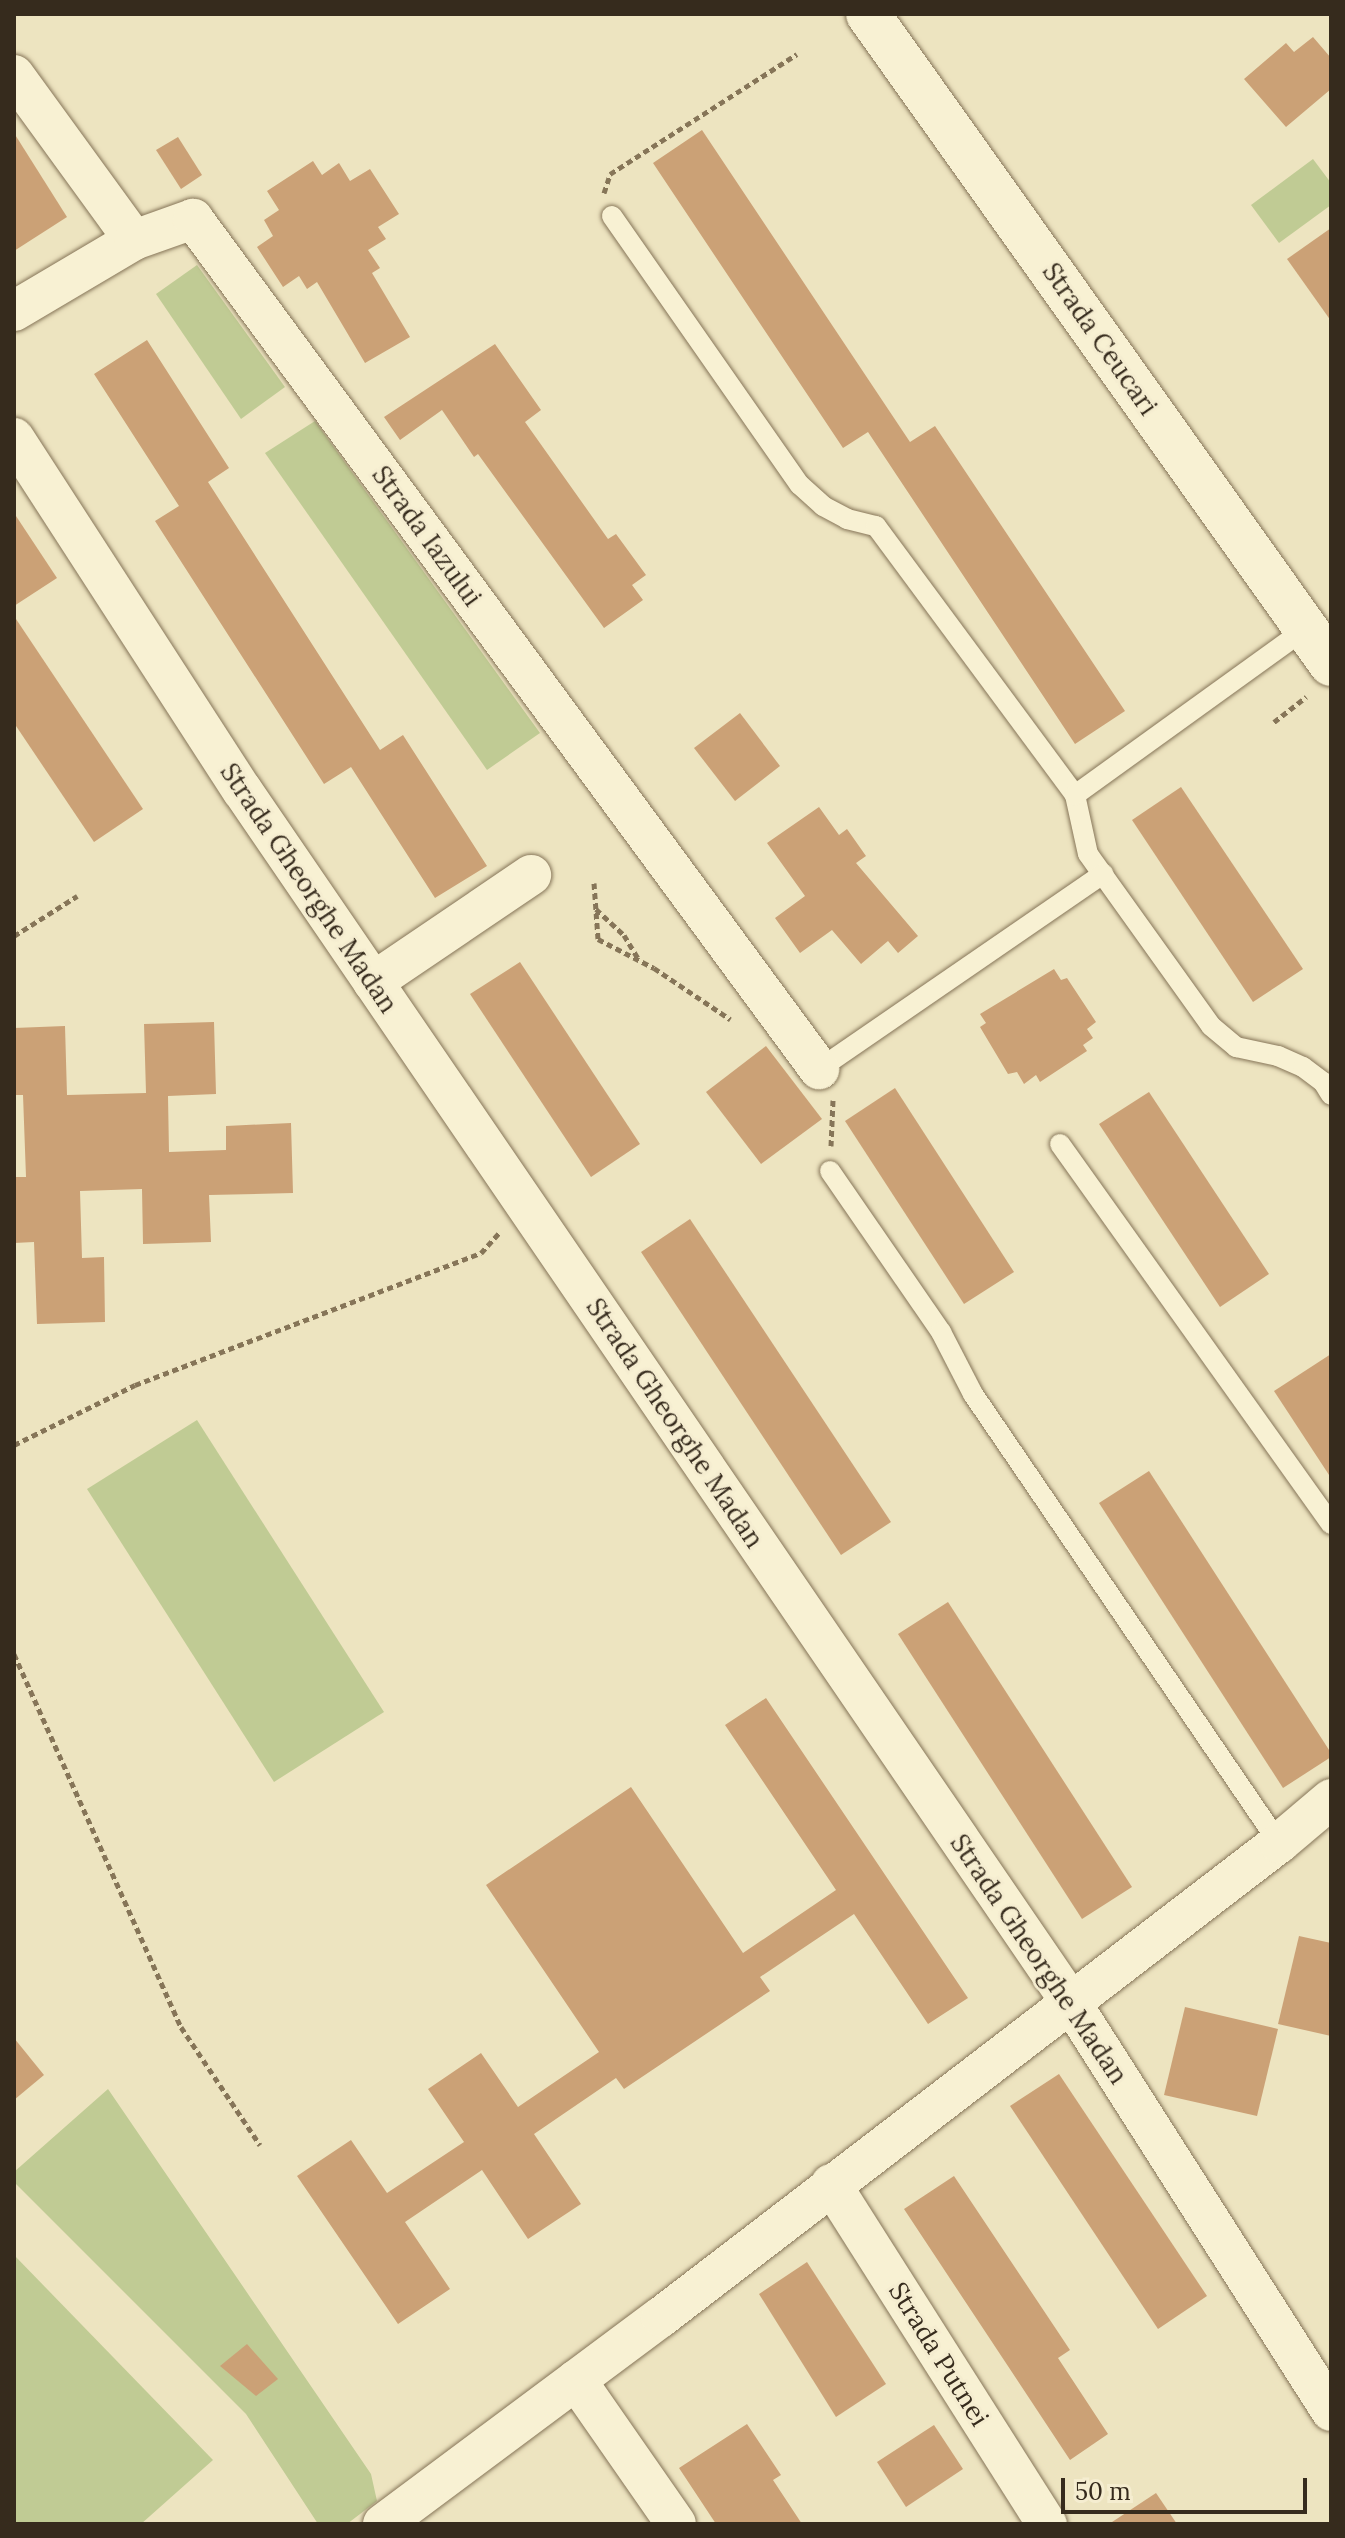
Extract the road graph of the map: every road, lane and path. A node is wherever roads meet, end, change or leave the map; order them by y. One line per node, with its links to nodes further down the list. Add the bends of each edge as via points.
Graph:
1 (868, 14): 8 (street, Strada Ceucari)
2 (797, 54): 4 (path, via 610,174 603,188)
3 (14, 75): 5 (street)
4 (612, 216): 11 (lane, via 800,485 847,519 876,526)
5 (134, 240): 6 (street); 21 (street, Strada Iazului, via 193,219)
6 (14, 311)
7 (14, 438): 19 (street, Strada Gheorghe Madan)
8 (1305, 629): 9 (street, Strada Ceucari); 11 (lane)
9 (1318, 680): 10 (path)
10 (1274, 722)
11 (1075, 795): 12 (lane, via 1088,854)
12 (1103, 874): 21 (lane); 22 (lane, via 1222,1038 1303,1067)
13 (531, 875): 19 (street)
14 (594, 883): 16 (path)
15 (77, 896): 17 (path)
16 (595, 908): 18 (path, via 624,935); 18 (path, via 598,939)
17 (14, 936)
18 (640, 961): 20 (path)
19 (373, 982): 25 (street, Strada Gheorghe Madan)
20 (730, 1019)
21 (819, 1069): 24 (path, via 833,1099)
22 (1331, 1095)
23 (1060, 1144): 27 (lane)
24 (830, 1171): 30 (lane, via 941,1332 973,1394)
25 (519, 1196): 26 (path, via 495,1241 481,1253 149,1380); 31 (street, Strada Gheorghe Madan)
26 (14, 1445)
27 (1331, 1524)
28 (14, 1654): 32 (path, via 181,2027)
29 (1331, 1799): 30 (street)
30 (1279, 1843): 31 (street)
31 (1070, 2001): 33 (street); 35 (street, Strada Gheorghe Madan)
32 (260, 2145)
33 (831, 2184): 34 (street); 38 (street, Strada Putnei)
34 (576, 2380): 36 (street); 37 (street)
35 (1331, 2411)
36 (383, 2524)
37 (676, 2524)
38 (1047, 2524)

